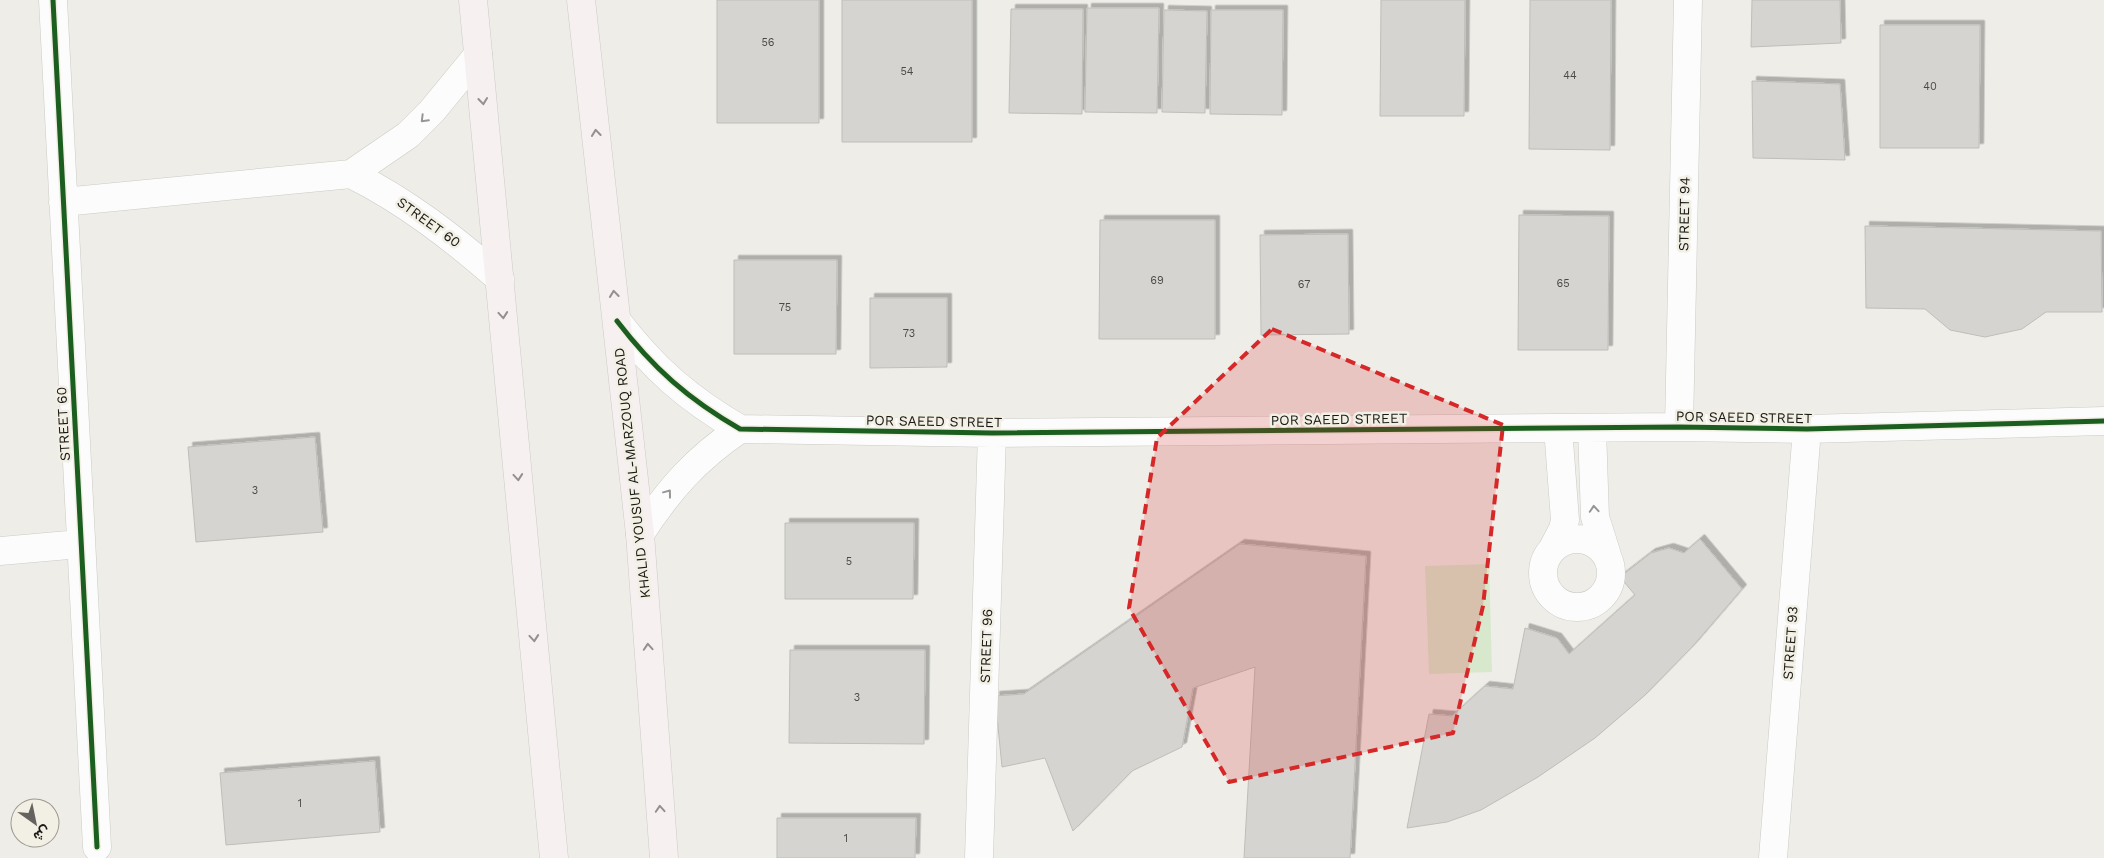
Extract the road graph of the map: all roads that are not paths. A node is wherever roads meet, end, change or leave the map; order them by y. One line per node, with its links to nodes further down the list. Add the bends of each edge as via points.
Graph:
1 (53, 0): 7 (street, STREET 60)
2 (473, 0): 5 (main road)
3 (581, 0): 9 (main road, KHALID YOUSUF AL-MARZOUQ ROAD, one-way to 3)
4 (1688, 0): 11 (street, STREET 94)
5 (478, 55): 6 (street, one-way to 6, via 408,136); 8 (main road, one-way to 8)
6 (351, 174): 7 (street); 8 (street, STREET 60, via 382,189 439,227)
7 (63, 202): 18 (street, STREET 60)
8 (500, 279): 23 (main road, one-way to 23)
9 (617, 320): 14 (street, via 642,353 684,393); 17 (main road, KHALID YOUSUF AL-MARZOUQ ROAD)
10 (2104, 421): 15 (street, POR SAEED STREET)
11 (1679, 427): 13 (street, POR SAEED STREET); 15 (street, POR SAEED STREET)
12 (1558, 428): 13 (street, POR SAEED STREET); 16 (street, POR SAEED STREET); 19 (street, via 1565,520)
13 (1592, 428): 21 (street, one-way to 13, via 1594,517)
14 (740, 429): 16 (street, POR SAEED STREET); 17 (street, one-way to 14, via 673,486 694,464)
15 (1807, 429): 26 (street, STREET 93)
16 (992, 433): 25 (street, STREET 96)
17 (640, 534): 24 (main road, KHALID YOUSUF AL-MARZOUQ ROAD, one-way to 17)
18 (80, 544): 20 (street); 22 (street, STREET 60)
19 (1553, 548): 21 (street, via 1575,538 1599,546); 21 (street, via 1542,571 1544,584 1550,595 1572,607 1597,601 1606,592 1611,574)
20 (0, 551)
21 (1607, 555)
22 (97, 847)
23 (554, 858)
24 (664, 858)
25 (979, 858)
26 (1773, 858)

